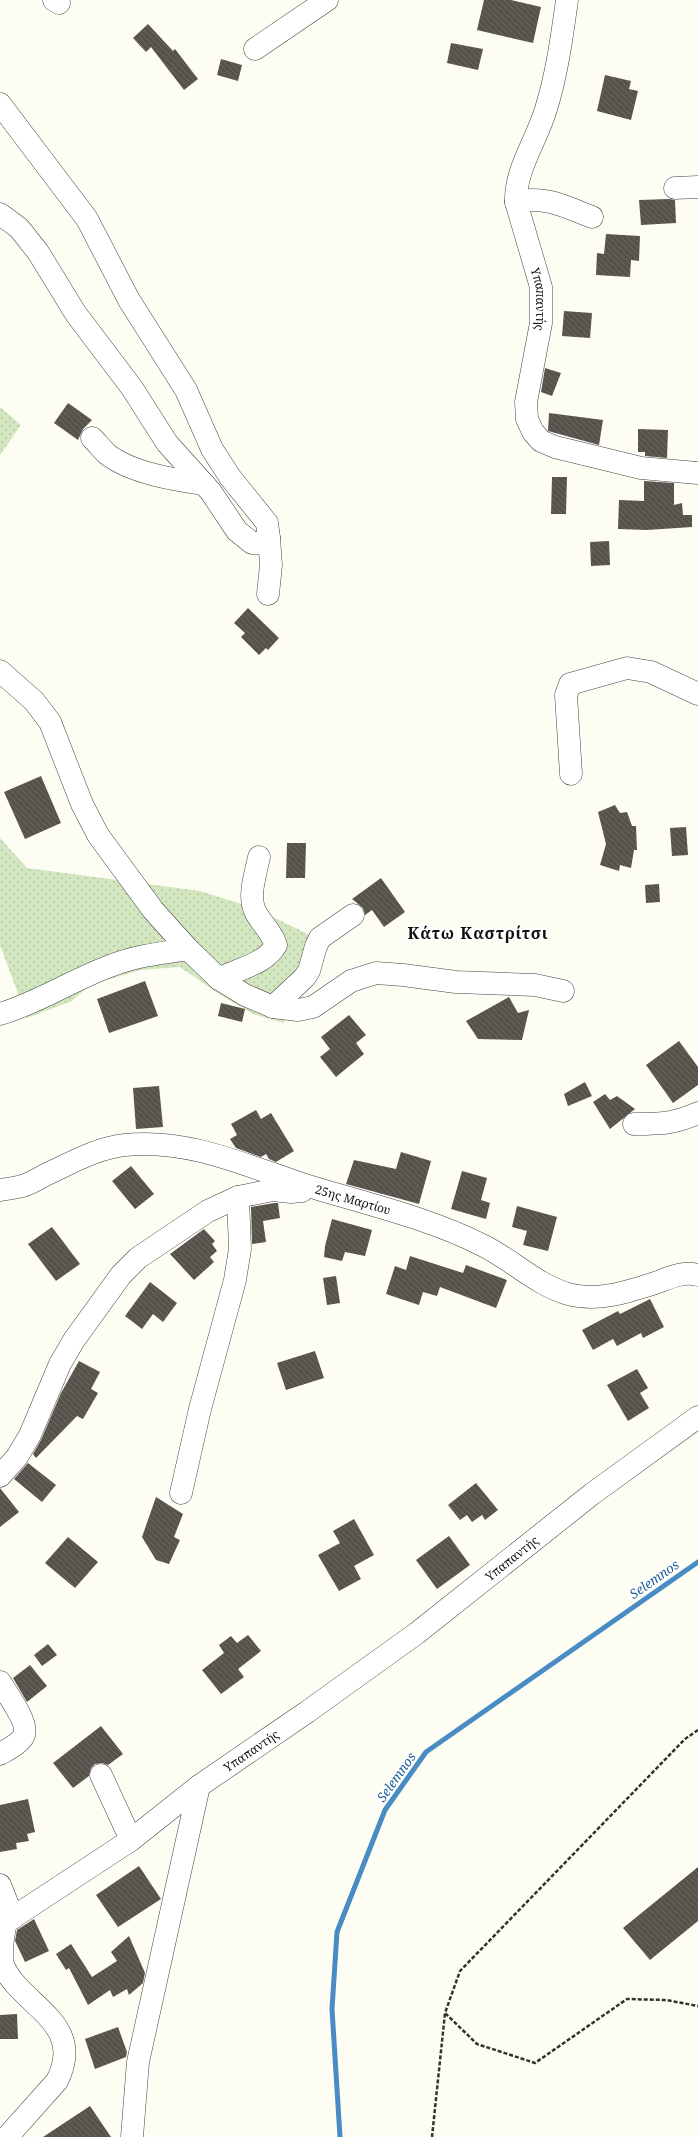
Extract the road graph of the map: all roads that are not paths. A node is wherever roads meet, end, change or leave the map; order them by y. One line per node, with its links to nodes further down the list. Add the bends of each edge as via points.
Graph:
1 (327, 0): 3 (street)
2 (567, 0): 7 (street, Υπαπαντής, via 547,108 519,177)
3 (255, 49)
4 (0, 104): 13 (street, via 87,219 129,300 186,390 212,449 230,477 267,523)
5 (698, 187): 6 (street)
6 (675, 188)
7 (516, 202): 9 (street, via 530,198 547,200); 11 (street, Υπαπαντής, via 541,287 541,323 526,402 527,419 533,432 541,441 555,447 626,465)
8 (0, 214): 12 (street, via 19,228 33,245 76,314 132,388 167,443)
9 (592, 217)
10 (92, 438): 12 (street, via 107,454 131,466)
11 (698, 472)
12 (204, 484): 13 (street, via 245,539 259,544 265,543)
13 (269, 538): 14 (street, via 271,564)
14 (268, 594)
15 (0, 671): 20 (street, via 43,710 82,804 98,835 153,910)
16 (698, 694): 17 (street, via 651,672 627,668 570,684 566,695)
17 (570, 774)
18 (259, 856): 21 (street, via 254,882 254,905 256,913 272,934 276,945 264,958)
19 (353, 914): 23 (street, via 320,938 309,971)
20 (188, 949): 21 (street); 24 (street, via 139,956 110,966)
21 (219, 978): 23 (street, via 244,995)
22 (563, 991): 23 (street, via 534,985 456,982 376,973 351,981 313,1008 298,1010)
23 (273, 1007)
24 (0, 1014)
25 (698, 1113): 26 (street, via 665,1124)
26 (634, 1124)
27 (306, 1185): 28 (street, 25ης Μαρτίου, via 191,1148 154,1143 123,1145 95,1151 23,1186); 29 (street, via 302,1190 291,1192 274,1190); 30 (street, 25ης Μαρτίου, via 436,1225 485,1246 567,1294 589,1298 613,1296 679,1275)
28 (0, 1190)
29 (238, 1197): 32 (street, via 188,1224 138,1258 121,1275 74,1340 60,1364 30,1435 17,1457); 33 (street, via 240,1249 235,1280)
30 (698, 1275)
31 (698, 1418): 37 (street, Υπαπαντής, via 592,1494 417,1632)
32 (0, 1476)
33 (181, 1493)
34 (0, 1682): 35 (street, via 22,1718 25,1728 20,1740)
35 (0, 1754)
36 (102, 1775): 38 (street)
37 (199, 1786): 38 (street, Υπαπαντής); 42 (street, via 138,2062)
38 (131, 1840): 40 (street, Υπαπαντής)
39 (0, 1885): 40 (street)
40 (6, 1921): 41 (street, via 0,1952 2,1964 10,1977 56,2027 63,2042 64,2057 57,2081)
41 (7, 2137)
42 (132, 2137)

